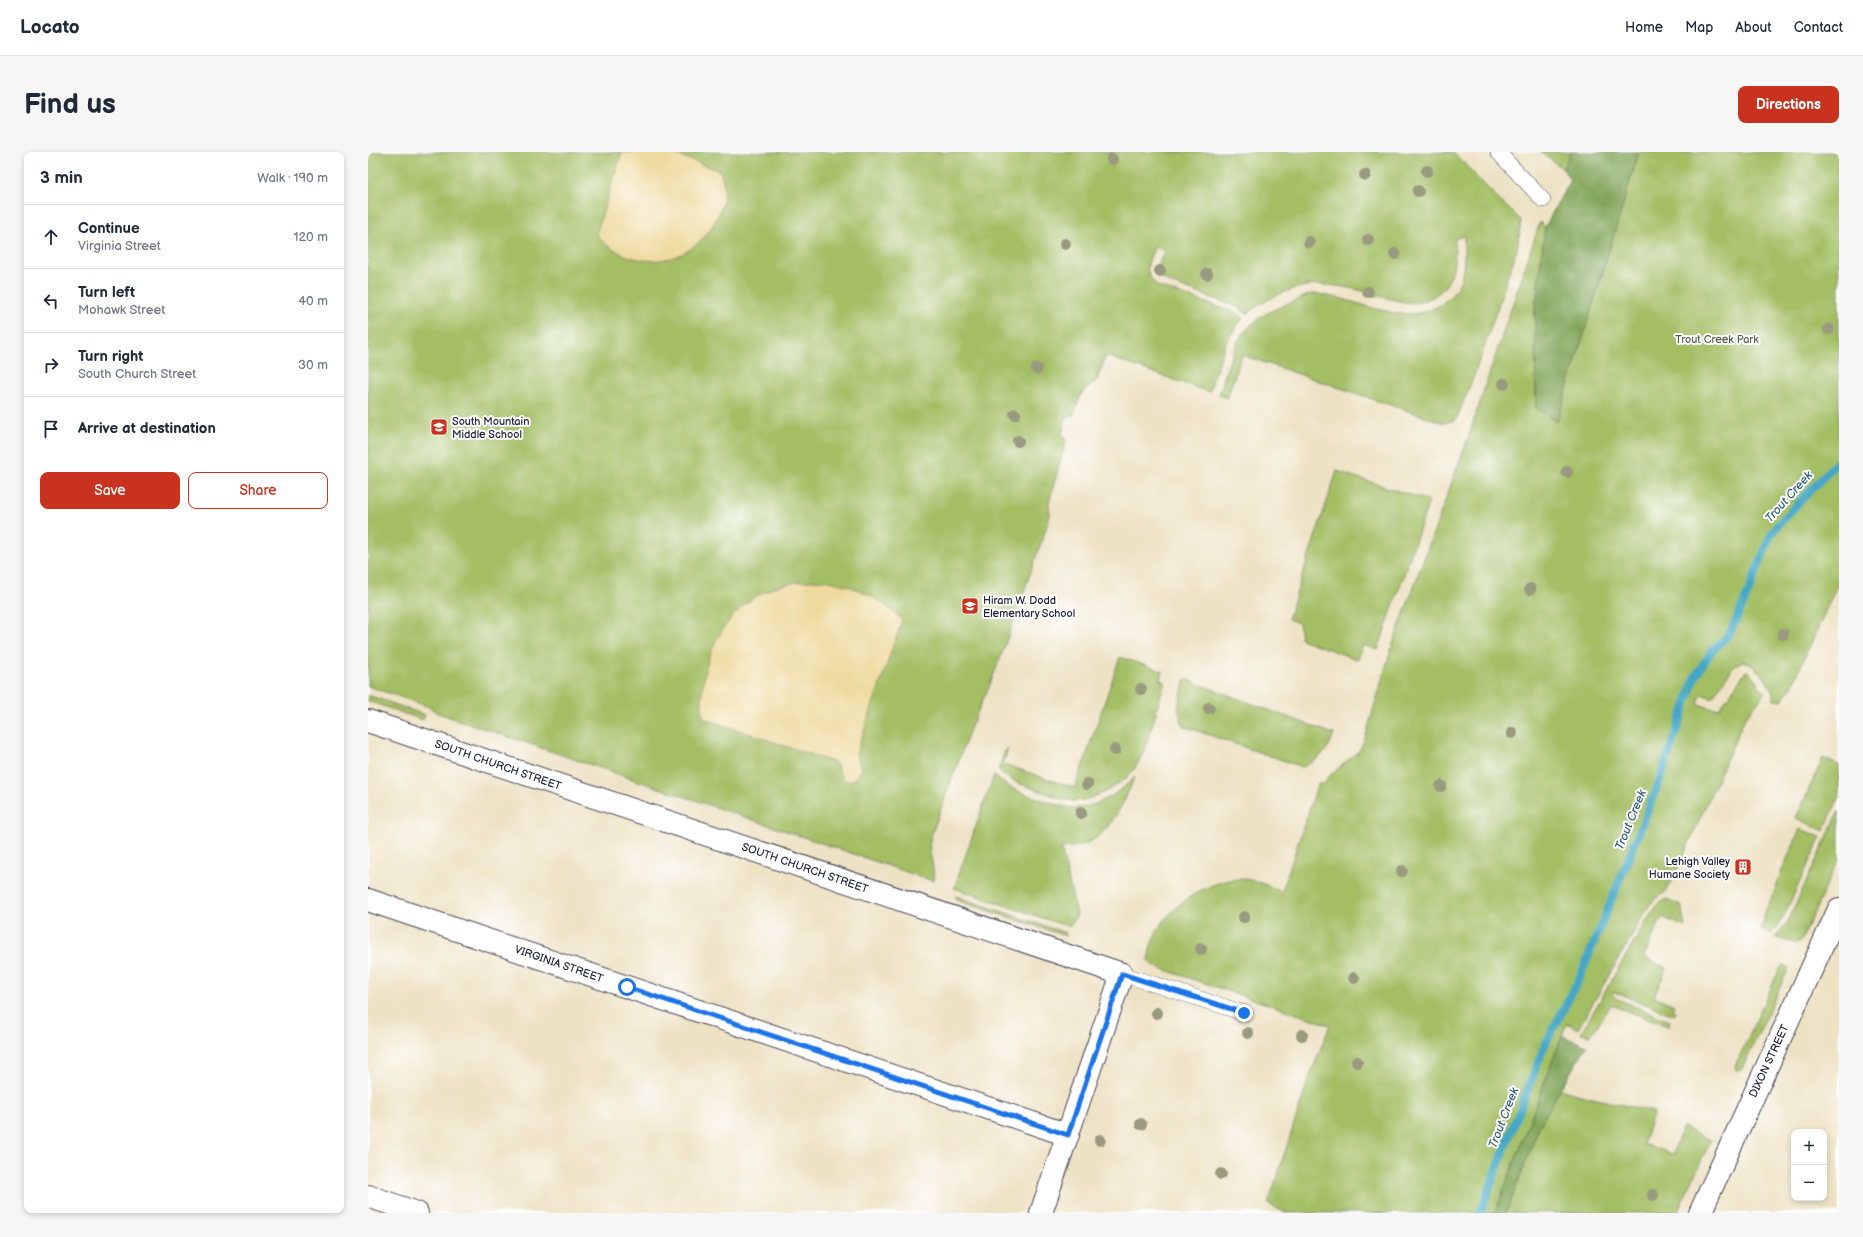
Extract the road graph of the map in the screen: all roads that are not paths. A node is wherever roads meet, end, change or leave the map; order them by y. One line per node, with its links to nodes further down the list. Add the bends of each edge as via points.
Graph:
1 (1498, 152): 2 (lane)
2 (1543, 200)
3 (368, 721): 6 (street, SOUTH CHURCH STREET)
4 (368, 900): 8 (street, VIRGINIA STREET)
5 (1839, 909): 12 (street, DIXON STREET)
6 (1122, 974): 7 (lane, SOUTH CHURCH STREET); 8 (street)
7 (1244, 1013)
8 (1068, 1135): 11 (street)
9 (368, 1196): 10 (street)
10 (417, 1213)
11 (1041, 1213)
12 (1700, 1213)

